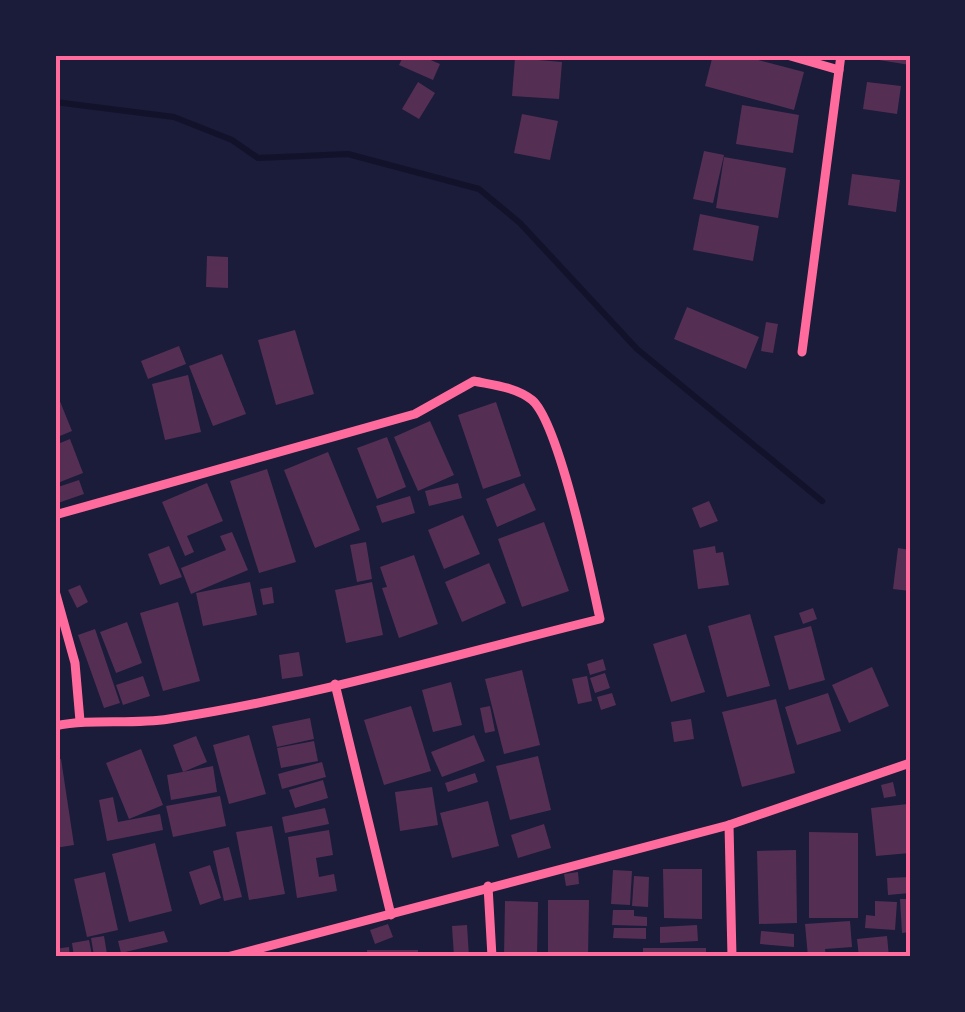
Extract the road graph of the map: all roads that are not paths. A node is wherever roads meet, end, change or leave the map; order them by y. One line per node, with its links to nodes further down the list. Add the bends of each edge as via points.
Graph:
1 (787, 55): 3 (street)
2 (840, 55): 3 (street)
3 (838, 70): 4 (street)
4 (802, 352)
5 (55, 515): 7 (street, via 414,414 474,380 528,396 540,408 578,518 600,619)
6 (55, 592): 8 (street, via 75,663)
7 (335, 684): 8 (street, via 169,719); 13 (street)
8 (80, 720): 9 (street)
9 (55, 726)
10 (910, 763): 11 (street)
11 (729, 825): 12 (street); 16 (street)
12 (488, 886): 13 (street); 15 (street)
13 (390, 916): 14 (street)
14 (228, 957)
15 (492, 957)
16 (732, 957)

